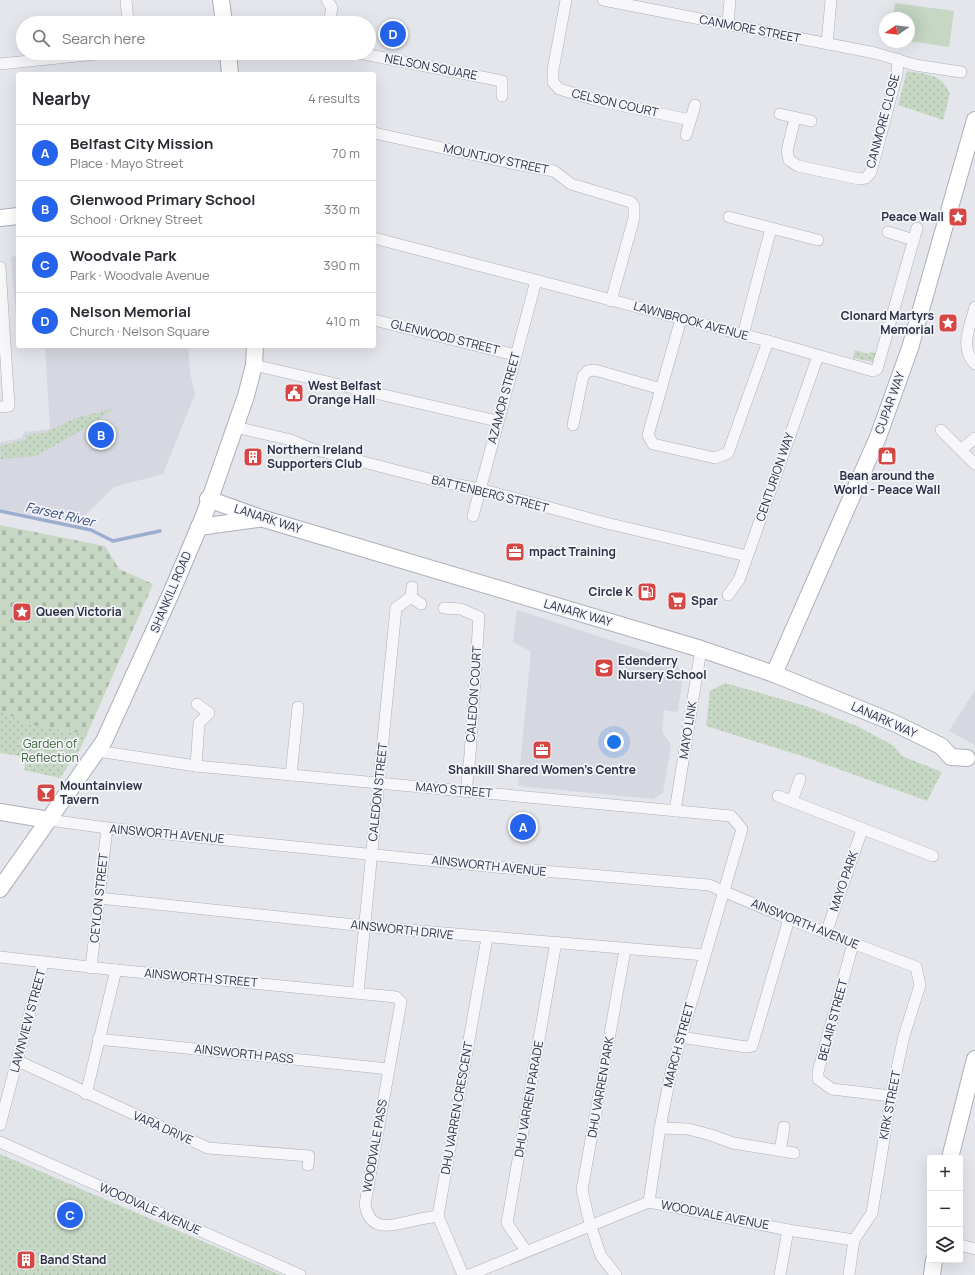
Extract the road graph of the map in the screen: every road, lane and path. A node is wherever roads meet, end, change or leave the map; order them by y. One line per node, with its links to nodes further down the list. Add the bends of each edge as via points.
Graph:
1 (126, 0): 8 (street)
2 (221, 0): 9 (street)
3 (327, 0): 10 (street, via 332,8)
4 (566, 0): 26 (street, CELSON COURT, via 553,70 553,82 559,89 596,100)
5 (602, 0): 11 (street, CANMORE STREET)
6 (730, 0): 11 (street)
7 (831, 0): 12 (street)
8 (127, 16)
9 (223, 16)
10 (330, 16)
11 (728, 24): 12 (street, CANMORE STREET)
12 (827, 44): 14 (street, CANMORE STREET, via 875,52)
13 (376, 56): 21 (street, NELSON SQUARE)
14 (898, 59): 20 (street, CANMORE STREET, via 915,65); 25 (street, CANMORE CLOSE, via 897,74 871,172 866,178 859,179 798,166 789,160 787,151)
15 (39, 60): 17 (street)
16 (229, 60): 19 (street)
17 (0, 64)
18 (507, 71): 21 (street)
19 (230, 72)
20 (961, 72)
21 (502, 81): 22 (street)
22 (502, 96)
23 (695, 105): 26 (street)
24 (780, 114): 25 (street)
25 (795, 118): 28 (street)
26 (690, 120): 30 (street)
27 (975, 120): 74 (street, CUPAR WAY, via 912,341 883,424)
28 (811, 121)
29 (376, 133): 43 (street, MOUNTJOY STREET, via 554,171 571,184 631,202 634,206 634,218)
30 (686, 135)
31 (16, 216): 33 (street)
32 (729, 217): 34 (street)
33 (0, 218)
34 (771, 228): 38 (street); 47 (street)
35 (917, 228): 39 (street, LAWNBROOK AVENUE)
36 (888, 232): 39 (street)
37 (376, 239): 41 (street, LAWNBROOK AVENUE)
38 (818, 240)
39 (914, 240): 52 (street, LAWNBROOK AVENUE, via 877,369 868,371)
40 (0, 267): 42 (street)
41 (536, 281): 43 (street, LAWNBROOK AVENUE); 51 (street, AZAMOR STREET)
42 (0, 286): 49 (street)
43 (611, 301): 45 (street, LAWNBROOK AVENUE)
44 (975, 307): 53 (street, via 966,344 968,355)
45 (681, 319): 47 (street, LAWNBROOK AVENUE); 55 (street)
46 (376, 320): 51 (street, GLENWOOD STREET)
47 (743, 335): 48 (street, LAWNBROOK AVENUE)
48 (768, 342): 52 (street, LAWNBROOK AVENUE); 55 (street, via 728,453 715,458 653,444 648,435)
49 (2, 346): 56 (street)
50 (255, 348): 54 (street, SHANKILL ROAD)
51 (516, 355): 57 (street, AZAMOR STREET)
52 (818, 356): 69 (street, CENTURION WAY)
53 (975, 364)
54 (254, 365): 57 (street); 59 (street, SHANKILL ROAD)
55 (661, 389): 58 (street, via 595,370 588,371 583,376)
56 (4, 406)
57 (497, 421): 64 (street, AZAMOR STREET)
58 (573, 425)
59 (235, 427): 64 (street, BATTENBERG STREET, via 437,481); 65 (street, SHANKILL ROAD)
60 (941, 430): 62 (street)
61 (975, 438): 62 (street)
62 (961, 450): 63 (street)
63 (975, 464)
64 (480, 489): 66 (street, AZAMOR STREET); 69 (street, BATTENBERG STREET, via 606,523)
65 (208, 500): 67 (street, LANARK WAY); 68 (street, SHANKILL ROAD)
66 (472, 516)
67 (264, 519): 68 (street); 73 (street, LANARK WAY)
68 (199, 527): 77 (street, SHANKILL ROAD, via 148,645)
69 (747, 556): 70 (street, CENTURION WAY, via 738,580)
70 (728, 595)
71 (421, 604): 82 (street, CALEDON STREET, via 411,592 396,608)
72 (444, 608): 83 (street, CALEDON COURT, via 462,604 479,617)
73 (701, 649): 74 (street, LANARK WAY); 86 (street, MAYO LINK)
74 (774, 674): 78 (street, LANARK WAY, via 892,722 941,746 951,757)
75 (197, 704): 79 (street, via 209,712 200,723)
76 (298, 707): 80 (street)
77 (97, 752): 79 (street, MAYO STREET); 88 (street, SHANKILL ROAD)
78 (971, 760)
79 (196, 766): 80 (street, MAYO STREET)
80 (291, 775): 82 (street, MAYO STREET)
81 (800, 779): 85 (street)
82 (379, 783): 83 (street, MAYO STREET); 91 (street, CALEDON STREET)
83 (466, 792): 86 (street, MAYO STREET)
84 (778, 796): 85 (street)
85 (792, 801): 90 (street)
86 (675, 811): 94 (street, MAYO STREET, via 731,816 742,829)
87 (0, 812): 88 (street)
88 (49, 820): 89 (street, AINSWORTH AVENUE); 93 (street, SHANKILL ROAD)
89 (107, 828): 91 (street, AINSWORTH AVENUE); 95 (street, CEYLON STREET)
90 (862, 830): 92 (street); 98 (street, MAYO PARK)
91 (372, 854): 94 (street, AINSWORTH AVENUE, via 709,886); 97 (street, CALEDON STREET)
92 (933, 856)
93 (0, 889)
94 (723, 891): 96 (street, AINSWORTH AVENUE); 103 (street, MARCH STREET)
95 (99, 898): 97 (street, AINSWORTH DRIVE); 107 (street, CEYLON STREET)
96 (789, 919): 98 (street, AINSWORTH AVENUE); 111 (street, via 752,1046)
97 (365, 926): 99 (street, AINSWORTH DRIVE); 109 (street, CALEDON STREET)
98 (826, 933): 101 (street, AINSWORTH AVENUE)
99 (486, 938): 100 (street, AINSWORTH DRIVE); 127 (street, DHU VARREN CRESCENT)
100 (556, 942): 102 (street, AINSWORTH DRIVE); 133 (street, DHU VARREN PARADE, via 507,1223)
101 (854, 944): 106 (street, AINSWORTH AVENUE); 117 (street, BELAIR STREET, via 818,1079 832,1089)
102 (625, 950): 103 (street, AINSWORTH DRIVE); 128 (street, DHU VARREN PARK, via 582,1190)
103 (705, 955): 111 (street, MARCH STREET)
104 (0, 957): 105 (street, AINSWORTH STREET)
105 (43, 962): 107 (street, AINSWORTH STREET); 114 (street, LAWNVIEW STREET)
106 (916, 967): 117 (street, KIRK STREET, via 920,985 904,1036)
107 (91, 968): 108 (street, AINSWORTH STREET)
108 (116, 970): 109 (street, AINSWORTH STREET); 112 (street)
109 (358, 993): 110 (street, AINSWORTH STREET, via 396,997)
110 (401, 1002): 115 (street, WOODVALE PASS)
111 (680, 1037): 120 (street, MARCH STREET)
112 (98, 1038): 115 (street, AINSWORTH PASS); 116 (street)
113 (975, 1059): 124 (street)
114 (18, 1061): 116 (street, VARA DRIVE); 118 (street, LAWNVIEW STREET)
115 (389, 1069): 127 (street, WOODVALE PASS, via 365,1204 366,1214 384,1226 397,1226)
116 (86, 1094): 125 (street, VARA DRIVE, via 208,1148 309,1156)
117 (891, 1096): 130 (street, KIRK STREET, via 872,1213)
118 (0, 1125)
119 (784, 1127): 122 (street)
120 (660, 1128): 122 (street, via 688,1129 733,1143); 126 (street, MARCH STREET)
121 (0, 1142): 135 (street, WOODVALE AVENUE)
122 (780, 1151): 123 (street)
123 (794, 1153)
124 (951, 1155)
125 (308, 1165)
126 (649, 1202): 128 (street, WOODVALE AVENUE); 129 (street, WOODVALE AVENUE)
127 (438, 1216): 136 (street)
128 (590, 1224): 133 (street, WOODVALE AVENUE); 138 (street, DHU VARREN PARK, via 601,1256)
129 (788, 1230): 130 (street, WOODVALE AVENUE); 139 (street)
130 (854, 1240): 140 (street)
131 (963, 1246): 132 (street)
132 (975, 1249)
133 (526, 1251): 137 (street, WOODVALE AVENUE)
134 (934, 1263): 141 (street)
135 (300, 1275)
136 (464, 1275)
137 (469, 1275)
138 (616, 1275)
139 (780, 1275)
140 (849, 1275)
141 (932, 1275)

